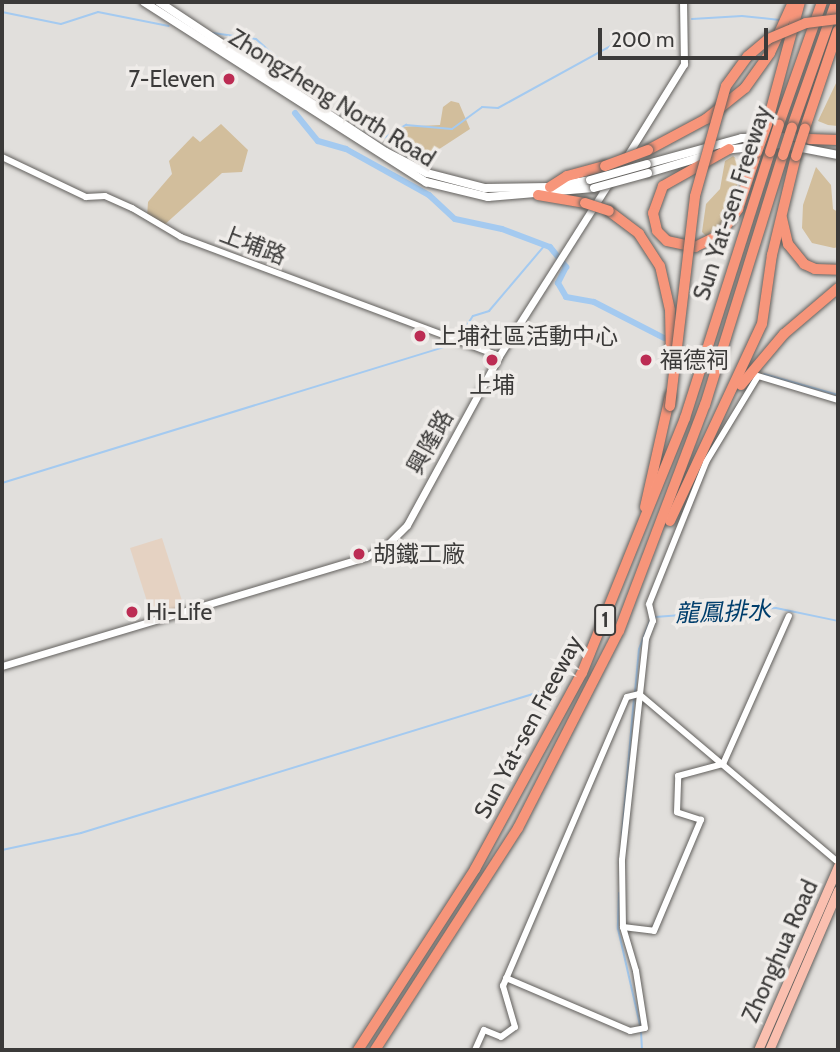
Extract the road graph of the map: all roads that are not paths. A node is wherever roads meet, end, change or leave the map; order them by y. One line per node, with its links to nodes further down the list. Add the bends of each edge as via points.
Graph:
1 (144, 2): 21 (main road, Zhongzheng North Road, via 412,175 474,195)
2 (159, 2): 20 (main road, Zhongzheng North Road, via 416,168 469,186)
3 (683, 2): 25 (street, 興隆路, via 684,64)
4 (793, 2): 20 (highway, bridge, via 770,53 745,88 706,119 648,149 567,176)
5 (800, 2): 15 (highway, bridge, via 737,209 720,234 695,247 667,241 657,231 653,214 663,186)
6 (822, 2): 29 (highway, Sun Yat-sen Freeway / 1, bridge, via 685,418)
7 (836, 2): 30 (highway, Sun Yat-sen Freeway / 1, bridge, via 705,405)
8 (838, 19): 27 (highway, bridge, via 806,23 768,39 748,56 726,86 695,196)
9 (838, 30): 11 (highway)
10 (838, 55): 11 (highway)
11 (824, 76): 22 (highway, bridge, via 796,156)
12 (810, 139): 13 (highway); 14 (main road); 18 (main road, via 751,136)
13 (838, 140)
14 (838, 146)
15 (729, 149): 16 (main road, via 781,144); 18 (main road)
16 (838, 155)
17 (2, 157): 25 (street, 上埔路, via 86,197 105,197 132,208 181,237)
18 (647, 169): 19 (main road, bridge)
19 (592, 184): 20 (main road, Zhongzheng North Road); 21 (main road, Zhongzheng North Road)
20 (550, 187)
21 (538, 195): 27 (highway, bridge, via 609,211 639,234 660,266 670,318)
22 (782, 216): 23 (highway, via 788,244 804,264); 28 (highway, via 762,324)
23 (838, 270)
24 (838, 288): 28 (highway, via 784,334 748,374)
25 (499, 356): 32 (street, 興隆路, via 407,525 387,545 366,557)
26 (838, 400): 33 (street, via 758,376 706,462 649,604 653,621)
27 (670, 406): 29 (highway)
28 (708, 438): 30 (highway)
29 (634, 550): 40 (highway, Sun Yat-sen Freeway / 1, via 587,662 537,762 475,869)
30 (648, 564): 41 (highway, Sun Yat-sen Freeway / 1, via 588,697 524,817)
31 (789, 616): 34 (street)
32 (2, 666)
33 (639, 694): 34 (street); 38 (street, via 624,817); 39 (street, via 627,697)
34 (723, 764): 35 (street); 38 (street, via 678,776 677,811 701,820 654,931)
35 (838, 864): 37 (main road, Zhonghua Road)
36 (838, 890): 37 (main road, Zhonghua Road)
37 (833, 899): 43 (main road, Zhonghua Road); 44 (main road, Zhonghua Road)
38 (623, 927): 39 (street, via 636,971 641,1031)
39 (506, 978): 42 (street, via 503,989 515,1027 501,1037 484,1030)
40 (358, 1050)
41 (375, 1050)
42 (475, 1050)
43 (758, 1050)
44 (769, 1050)

